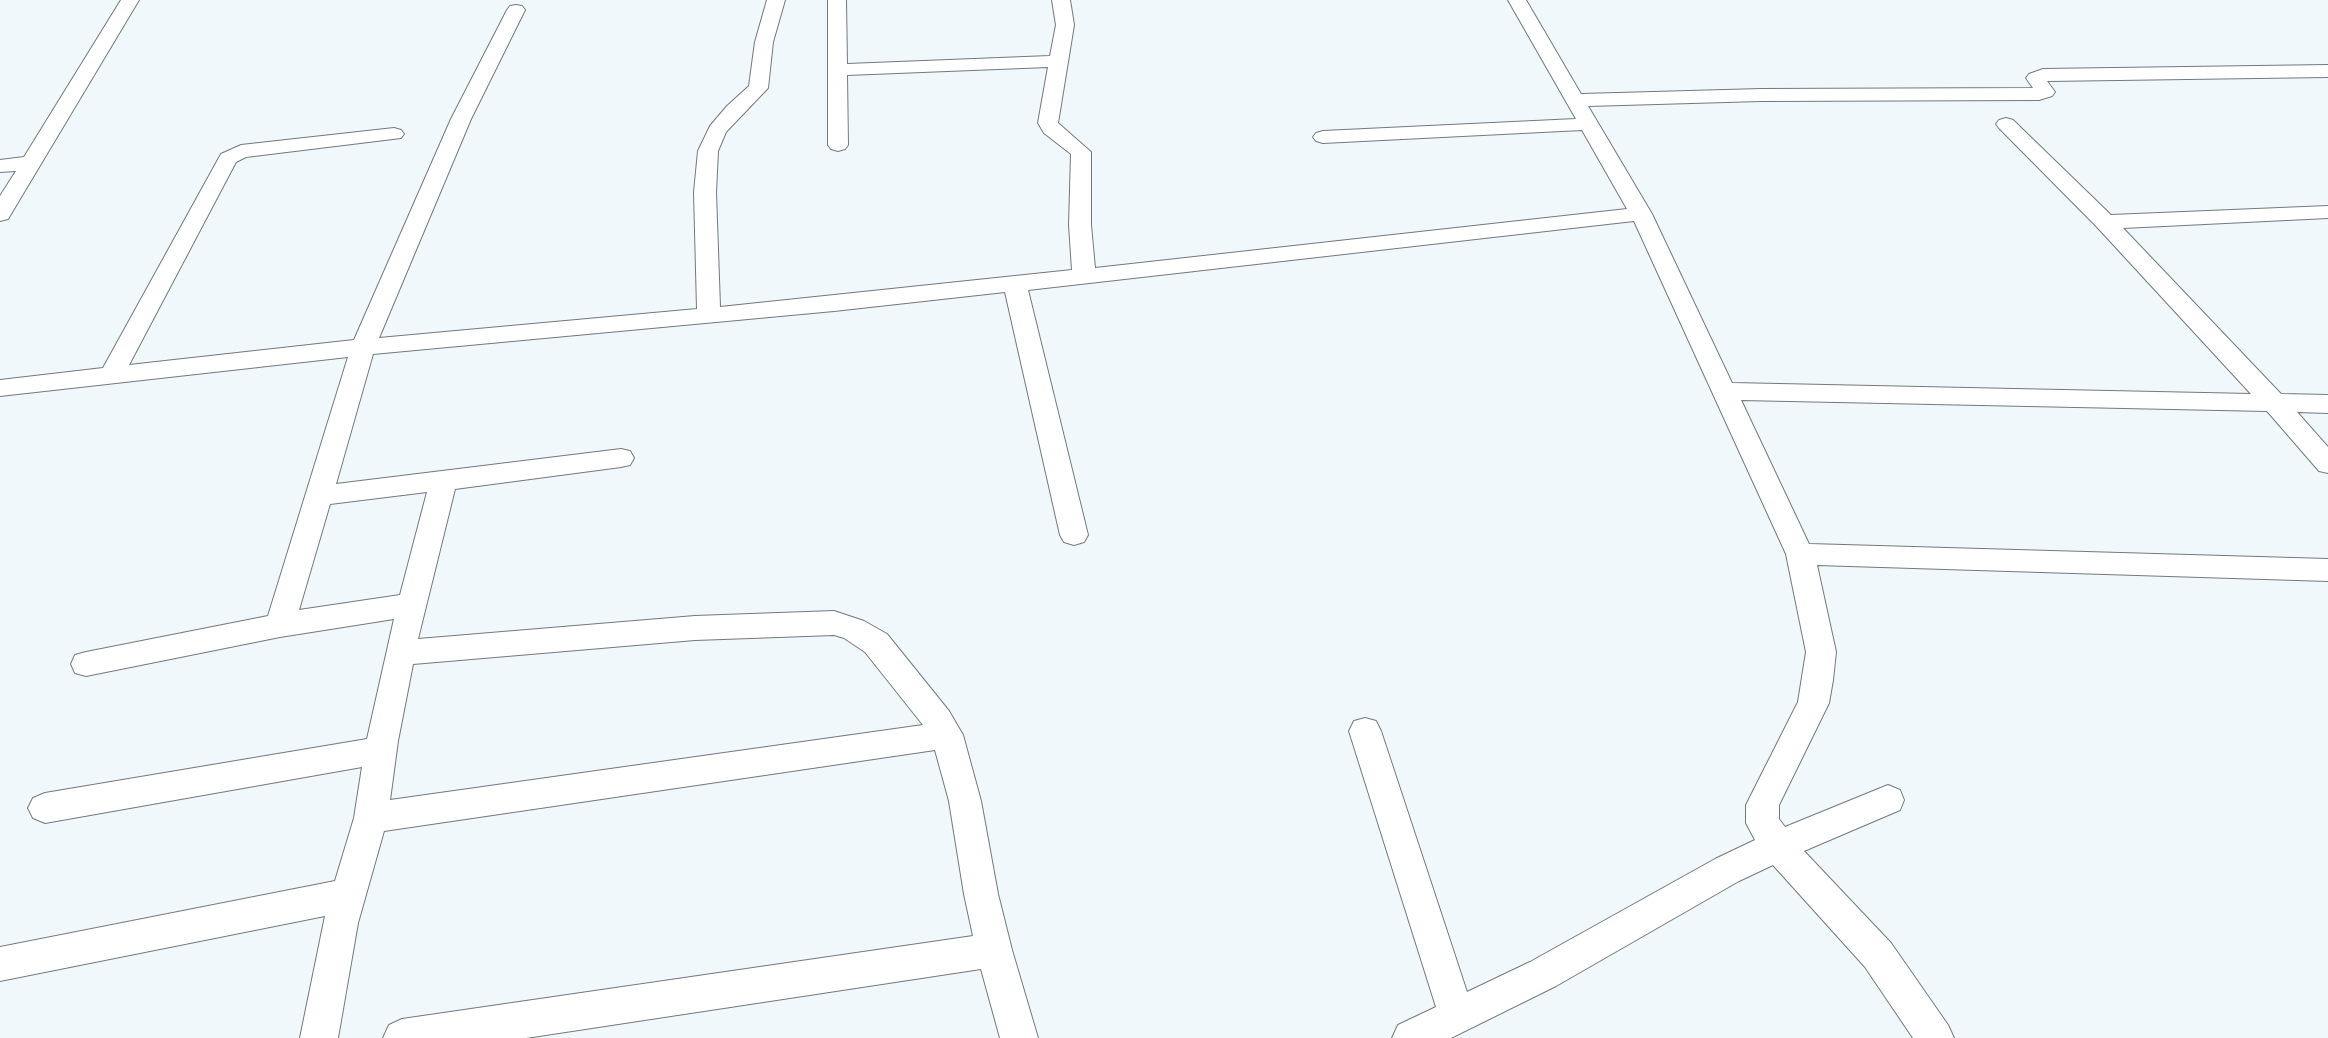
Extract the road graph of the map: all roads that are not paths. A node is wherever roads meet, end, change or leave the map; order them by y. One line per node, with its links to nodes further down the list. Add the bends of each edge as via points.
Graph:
1 (130, 0): 16 (street)
2 (776, 0): 24 (street, via 764,42 758,88 717,130 708,151 705,192)
3 (837, 0): 8 (street)
4 (1060, 0): 7 (street, via 1065,25)
5 (1518, 0): 10 (street)
6 (516, 10): 25 (street, via 460,119)
7 (1059, 61): 8 (street); 22 (street, via 1048,123 1051,129 1081,152 1080,225)
8 (837, 70): 15 (street)
9 (2328, 71): 10 (street, via 2043,75 2036,78 2045,92 2039,94 1760,95)
10 (1576, 100): 11 (street)
11 (1590, 124): 14 (street); 20 (street)
12 (2006, 124): 21 (street)
13 (394, 134): 26 (street, via 241,151 228,158)
14 (1323, 138)
15 (838, 145)
16 (30, 164): 17 (street); 19 (street)
17 (0, 166)
18 (2328, 212): 21 (street)
19 (0, 214)
20 (1641, 214): 22 (street); 28 (street)
21 (2105, 222): 29 (street)
22 (1084, 276): 23 (street)
23 (1015, 284): 24 (street); 35 (street)
24 (709, 315): 25 (street)
25 (363, 347): 26 (street); 34 (street)
26 (112, 376): 27 (street)
27 (0, 388)
28 (1724, 392): 29 (street); 36 (street)
29 (2275, 404): 30 (street); 32 (street)
30 (2328, 404)
31 (622, 458): 33 (street)
32 (2328, 464)
33 (443, 480): 34 (street); 38 (street)
34 (318, 496): 39 (street)
35 (1074, 535)
36 (1800, 554): 37 (street); 48 (street, via 1821,652 1813,703 1762,805 1763,823)
37 (2328, 570)
38 (413, 604): 39 (street); 40 (street)
39 (280, 625): 41 (street)
40 (400, 653): 43 (street, via 695,628 834,623 854,629 876,643); 44 (street)
41 (86, 664)
42 (1365, 730): 52 (street)
43 (947, 735): 47 (street); 50 (street, via 964,801)
44 (381, 750): 46 (street); 47 (street)
45 (1888, 800): 48 (street)
46 (45, 808)
47 (372, 818): 49 (street)
48 (1778, 846): 52 (street, via 1727,870 1543,974); 57 (street, via 1878,955)
49 (348, 895): 51 (street); 53 (street)
50 (994, 950): 54 (street); 55 (street)
51 (0, 964)
52 (1457, 1016): 56 (street)
53 (319, 1038)
54 (402, 1038)
55 (1019, 1038)
56 (1411, 1038)
57 (1935, 1038)

